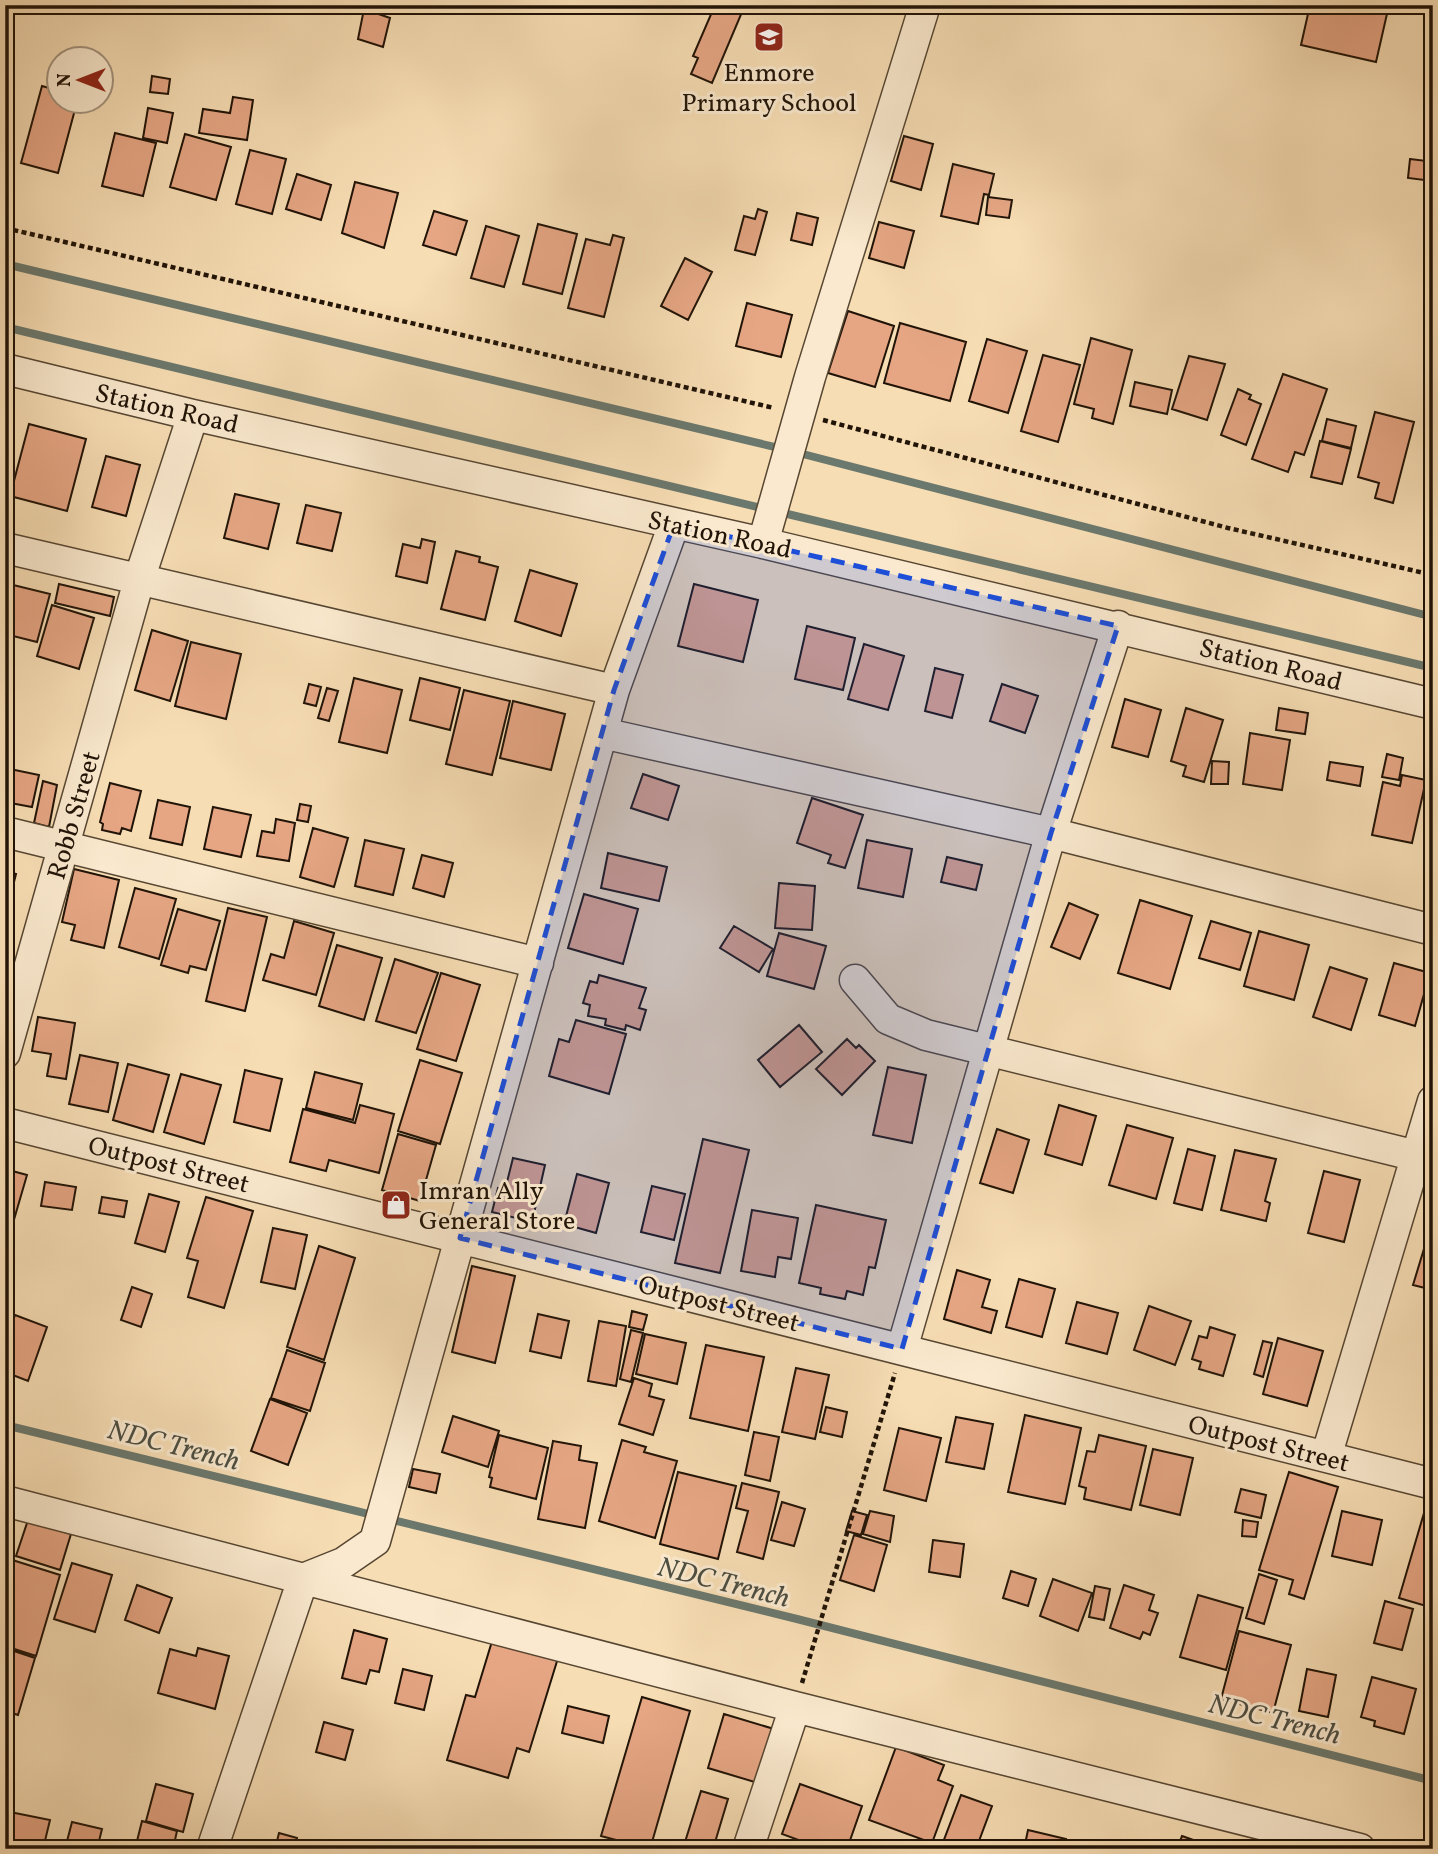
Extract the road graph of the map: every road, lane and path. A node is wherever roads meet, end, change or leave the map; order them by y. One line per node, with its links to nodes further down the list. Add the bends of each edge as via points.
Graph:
1 (925, 5): 4 (street)
2 (5, 228): 4 (path)
3 (5, 369): 5 (street, Station Road)
4 (802, 404): 7 (street); 9 (path, via 1227,528)
5 (193, 415): 6 (street, Station Road); 10 (street, Robb Street)
6 (674, 524): 7 (street, Station Road); 12 (street)
7 (763, 542): 11 (street, Station Road)
8 (5, 548): 10 (street)
9 (1433, 575)
10 (140, 577): 12 (street); 17 (street, Robb Street)
11 (1118, 626): 13 (street, Station Road); 16 (street)
12 (614, 690): 14 (street)
13 (1433, 704)
14 (602, 733): 16 (street); 19 (street)
15 (5, 832): 17 (street)
16 (1051, 833): 18 (street); 21 (street)
17 (65, 846): 19 (street); 22 (street, Robb Street)
18 (1433, 930)
19 (538, 963): 26 (street)
20 (855, 980): 21 (street, via 888,1019 926,1035)
21 (986, 1049): 25 (street); 27 (street)
22 (5, 1053)
23 (1433, 1101): 25 (street)
24 (5, 1123): 26 (street, Outpost Street)
25 (1424, 1158): 28 (street)
26 (460, 1238): 27 (street, Outpost Street); 31 (street, via 379,1527 343,1563)
27 (902, 1349): 28 (street, Outpost Street); 32 (path)
28 (1326, 1457): 29 (street, Outpost Street)
29 (1433, 1485)
30 (5, 1501): 31 (street)
31 (303, 1579): 32 (street); 33 (street)
32 (795, 1707): 34 (street); 35 (street)
33 (212, 1849)
34 (748, 1849)
35 (1360, 1849)

